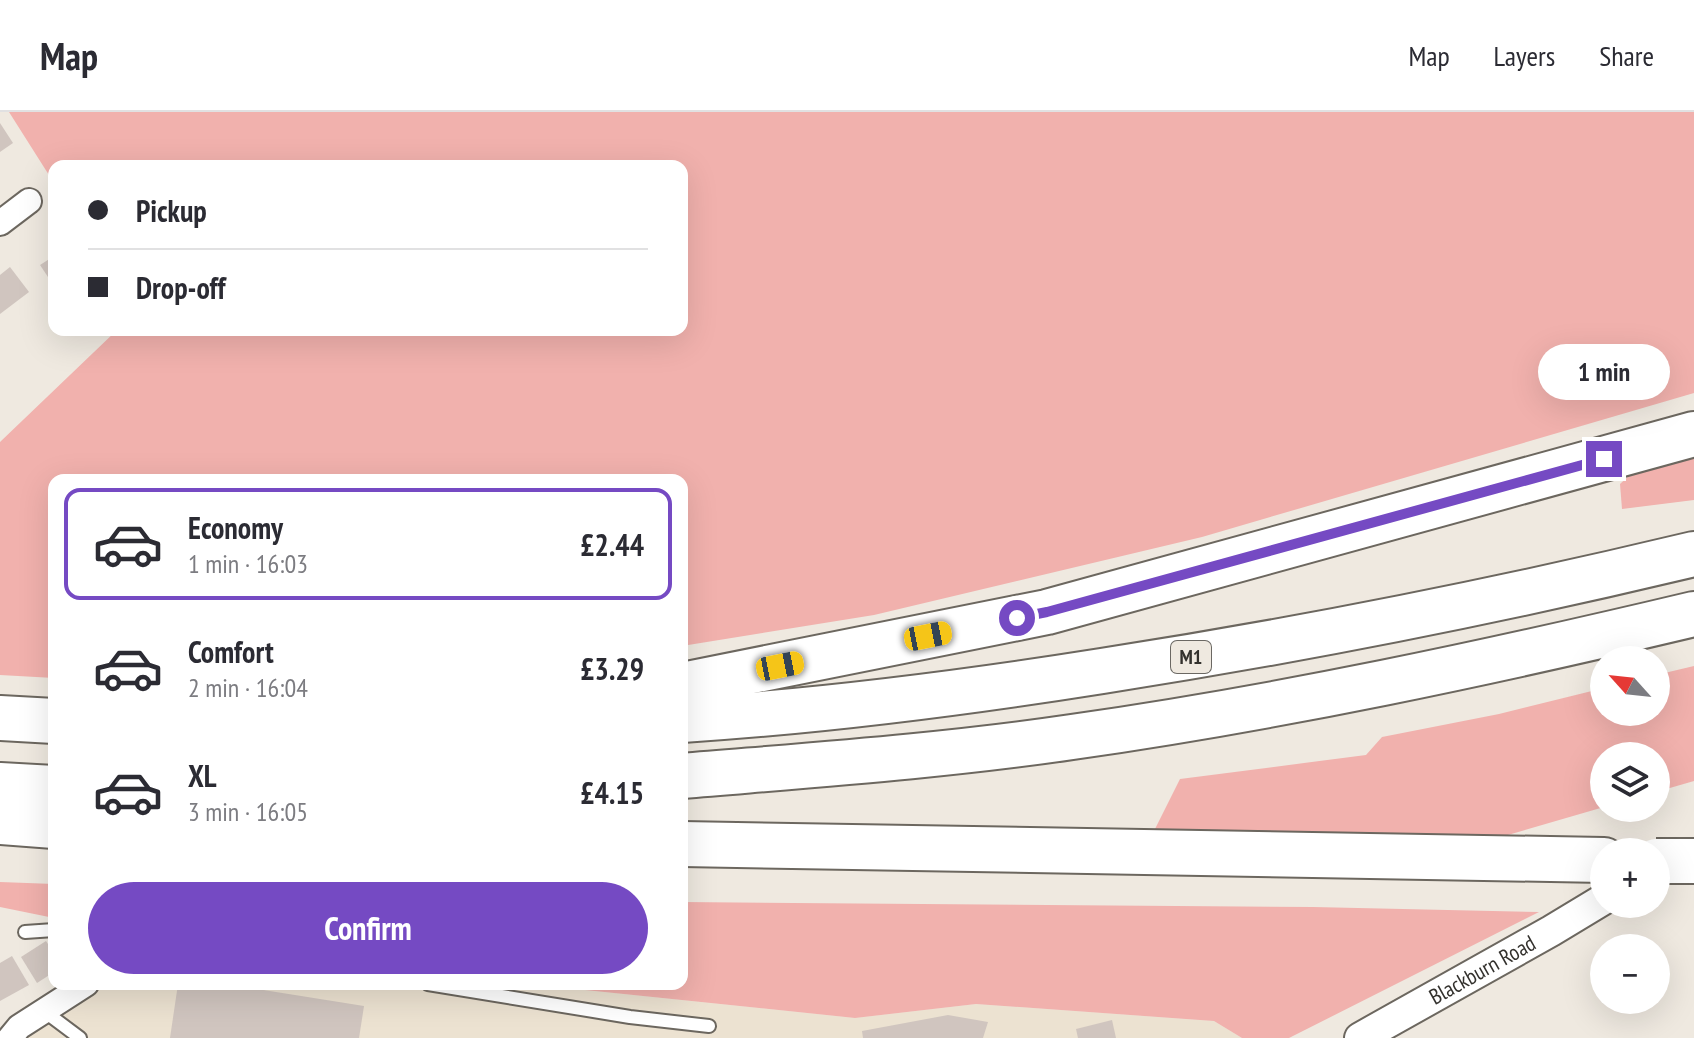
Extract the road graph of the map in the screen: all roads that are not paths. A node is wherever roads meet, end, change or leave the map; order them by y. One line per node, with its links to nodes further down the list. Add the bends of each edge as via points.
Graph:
1 (29, 201): 2 (street)
2 (0, 223)
3 (1694, 434): 6 (highway, via 1047,612)
4 (1694, 554): 8 (highway, M1, via 1381,623 1205,655 981,690)
5 (1694, 614): 10 (highway, via 1212,716 901,758)
6 (688, 684)
7 (0, 718): 9 (highway)
8 (688, 720)
9 (48, 721)
10 (688, 776)
11 (0, 785): 12 (highway)
12 (48, 788)
13 (0, 822): 14 (highway)
14 (48, 826)
15 (688, 844): 18 (highway)
16 (1694, 844): 17 (street)
17 (1670, 859)
18 (1590, 860)
19 (1670, 861): 20 (highway, bridge)
20 (1694, 861)
21 (1590, 907): 30 (street, Blackburn Road)
22 (48, 930): 23 (lane)
23 (25, 932)
24 (77, 990): 26 (street)
25 (465, 990): 27 (lane)
26 (44, 1011): 28 (street); 29 (lane)
27 (709, 1026)
28 (10, 1038)
29 (80, 1038)
30 (1360, 1038)

